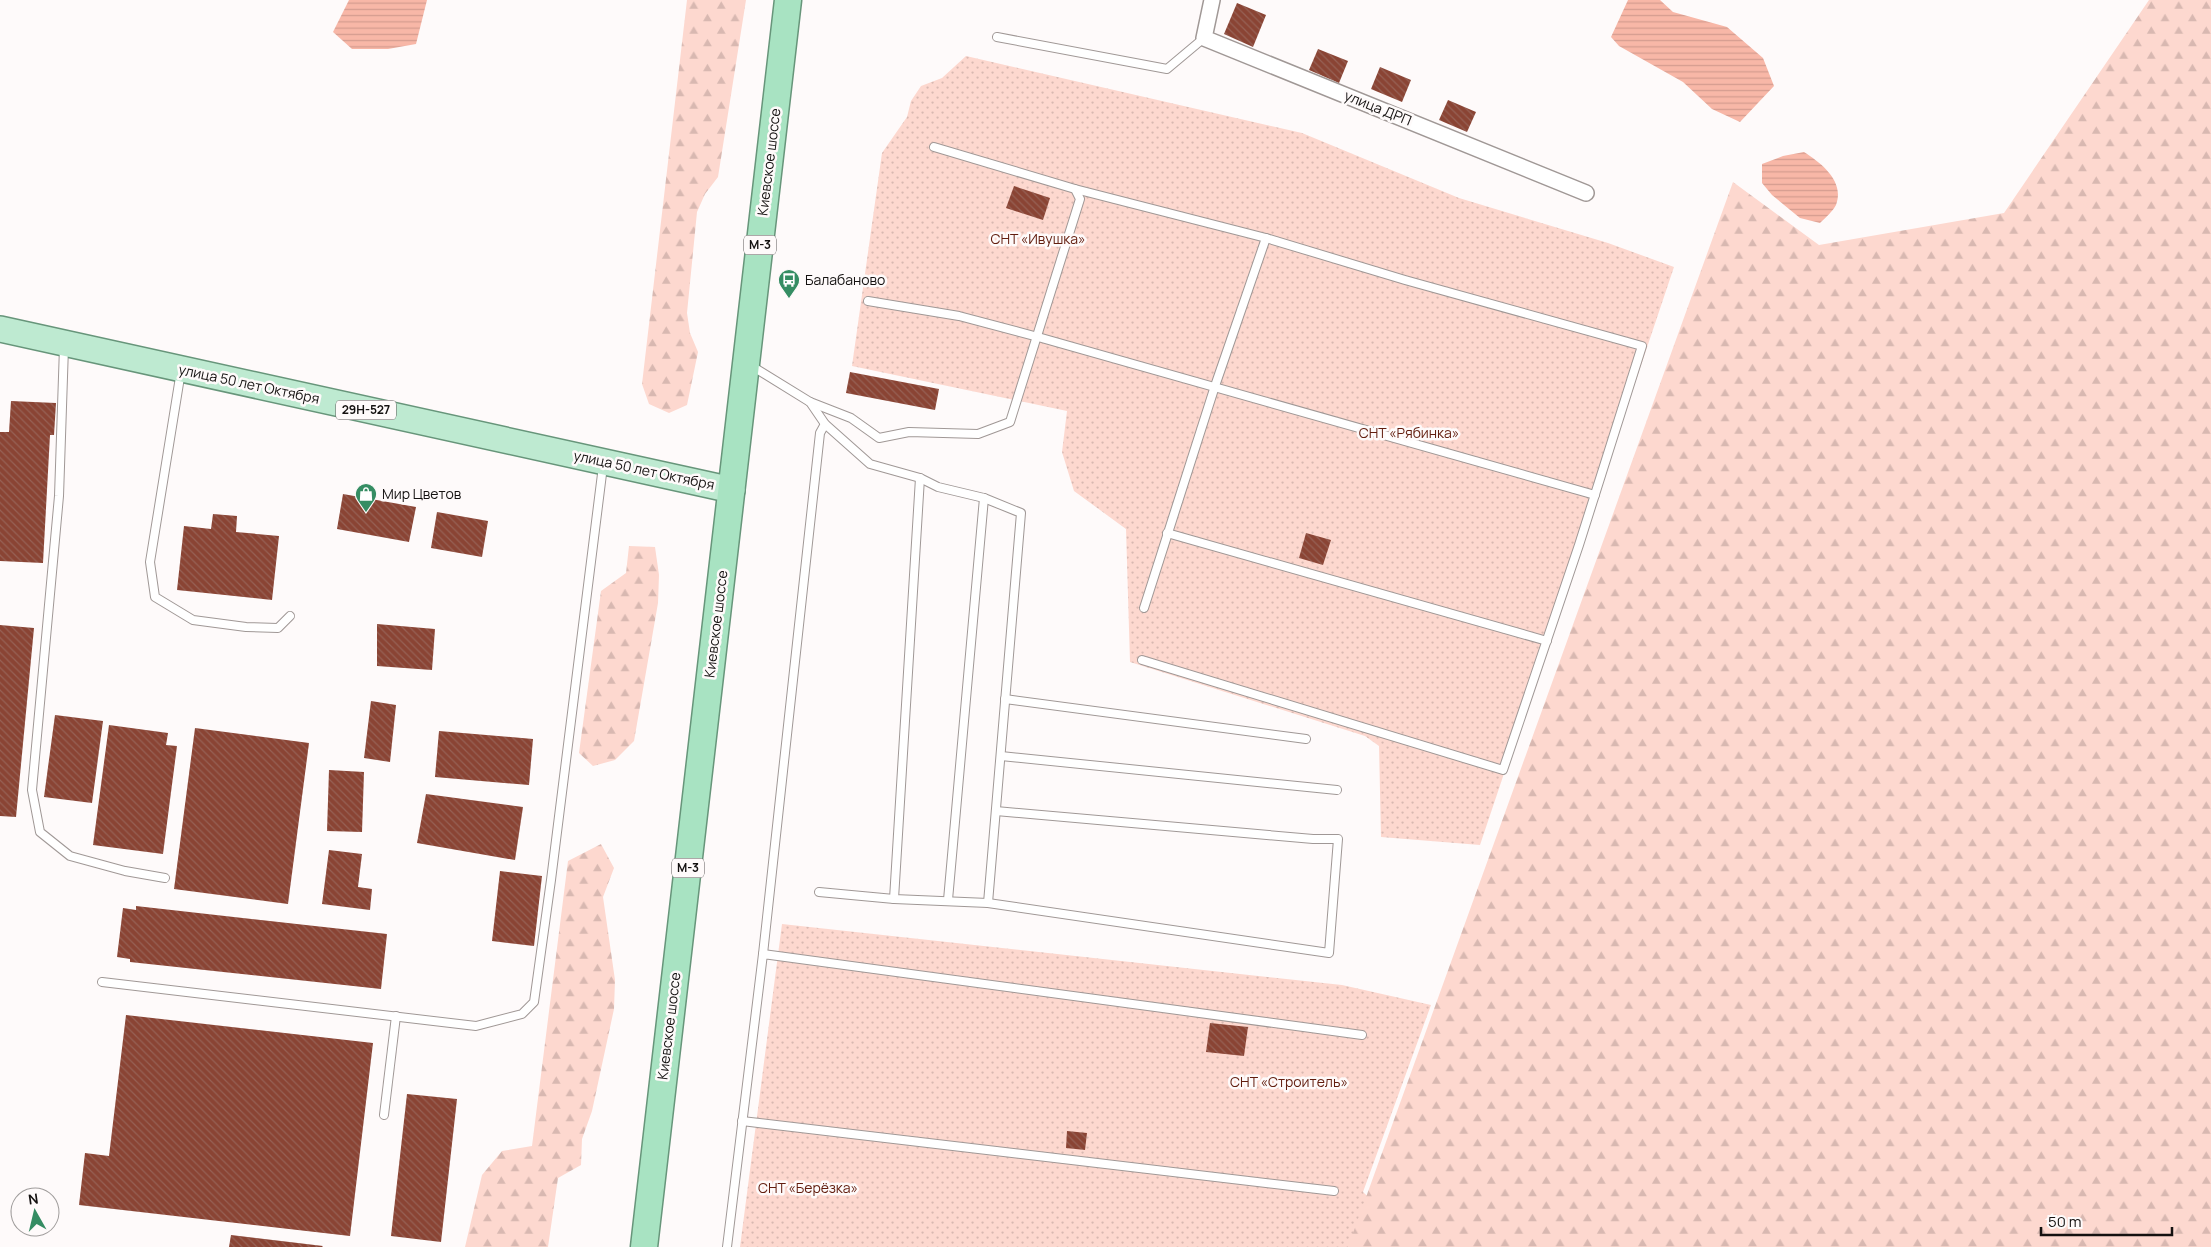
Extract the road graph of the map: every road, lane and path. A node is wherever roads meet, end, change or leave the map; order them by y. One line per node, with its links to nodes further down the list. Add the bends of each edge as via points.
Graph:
1 (788, 0): 13 (highway, Киевское шоссе / М-3)
2 (1212, 0): 4 (street)
3 (996, 37): 4 (lane, via 1167,69)
4 (1204, 38): 7 (street, улица ДРП)
5 (934, 147): 6 (lane)
6 (1075, 189): 8 (lane); 11 (lane, via 1080,199)
7 (1586, 193)
8 (1266, 238): 15 (lane); 21 (lane, via 1642,346)
9 (868, 300): 11 (lane, via 959,316)
10 (0, 329): 12 (main road, улица 50 лет Октября / 29Н-527)
11 (1038, 337): 15 (lane); 16 (lane, via 1010,422 978,434 909,432 879,438 851,418)
12 (64, 343): 14 (main road, улица 50 лет Октября / 29Н-527); 33 (lane, via 59,496 32,790 40,832 70,856)
13 (746, 362): 16 (lane); 20 (highway, Киевское шоссе / М-3)
14 (181, 369): 18 (main road, улица 50 лет Октября / 29Н-527); 25 (lane, via 150,562 154,597 193,620 246,628 278,628)
15 (1215, 386): 21 (lane); 23 (lane)
16 (810, 402): 17 (lane)
17 (825, 424): 19 (lane, via 870,464); 38 (lane, via 820,433)
18 (604, 462): 20 (main road, улица 50 лет Октября / 29Н-527); 40 (lane, via 534,1002 522,1014 476,1026)
19 (920, 478): 22 (lane); 35 (lane)
20 (732, 490): 45 (highway, Киевское шоссе / М-3)
21 (1595, 496): 26 (lane)
22 (984, 498): 28 (lane, via 1021,513); 36 (lane)
23 (1167, 533): 24 (lane); 26 (lane)
24 (1144, 608)
25 (290, 616)
26 (1547, 641): 27 (lane, via 1503,770)
27 (1142, 660)
28 (1005, 699): 29 (lane); 30 (lane)
29 (1306, 739)
30 (1000, 756): 31 (lane); 32 (lane)
31 (1337, 790)
32 (996, 811): 37 (lane); 37 (lane, via 1338,839 1329,953)
33 (165, 878)
34 (819, 892): 35 (lane)
35 (894, 899): 36 (lane)
36 (948, 900): 37 (lane)
37 (988, 903)
38 (763, 954): 41 (lane); 43 (lane)
39 (102, 982): 40 (lane)
40 (396, 1016): 42 (lane)
41 (1362, 1035)
42 (384, 1115)
43 (742, 1121): 44 (lane); 46 (lane)
44 (1334, 1191)
45 (644, 1247)
46 (727, 1247)

